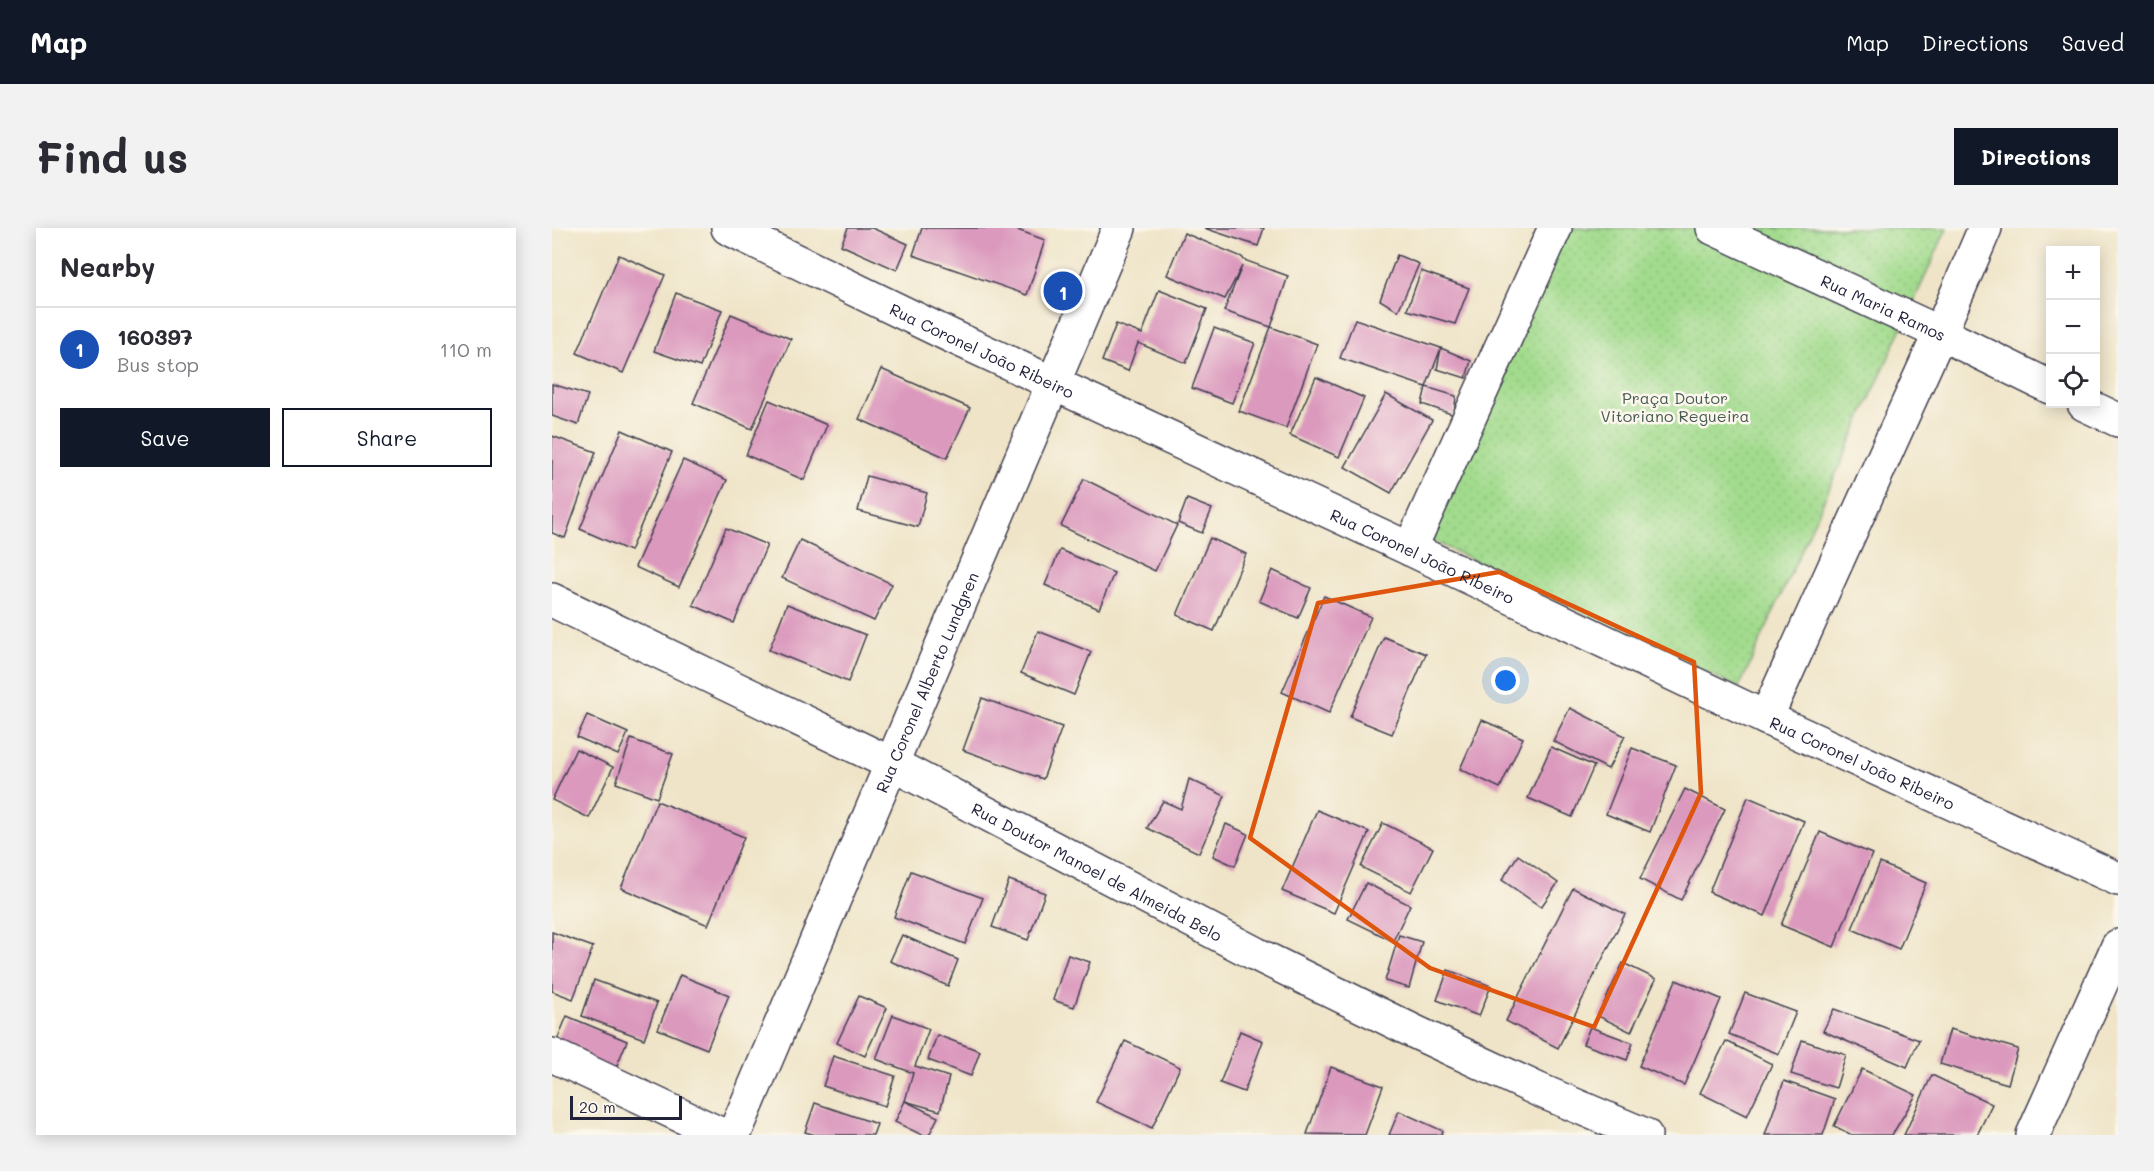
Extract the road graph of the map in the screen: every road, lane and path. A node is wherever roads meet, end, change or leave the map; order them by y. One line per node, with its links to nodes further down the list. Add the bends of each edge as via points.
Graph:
1 (728, 228): 7 (street, Rua Coronel João Ribeiro)
2 (1119, 228): 7 (street, Rua Coronel Alberto Lundgren)
3 (1555, 228): 11 (street)
4 (1713, 228): 6 (street, Rua Maria Ramos)
5 (1985, 228): 6 (street)
6 (1940, 333): 8 (street, Rua Maria Ramos); 13 (street)
7 (1052, 383): 11 (street, Rua Coronel João Ribeiro); 14 (street, Rua Coronel Alberto Lundgren)
8 (2046, 385)
9 (2092, 408): 10 (street)
10 (2118, 420)
11 (1410, 549): 13 (street, Rua Coronel João Ribeiro)
12 (552, 600): 14 (street, Rua Doutor Manoel de Almeida Belo)
13 (1766, 718): 15 (street, Rua Coronel João Ribeiro)
14 (892, 764): 19 (street, Rua Coronel Alberto Lundgren); 20 (street, Rua Doutor Manoel de Almeida Belo, via 1267,959 1539,1090)
15 (2118, 879)
16 (2118, 946): 21 (street)
17 (552, 1055): 18 (street)
18 (722, 1135)
19 (734, 1135)
20 (1645, 1135)
21 (2033, 1135)

